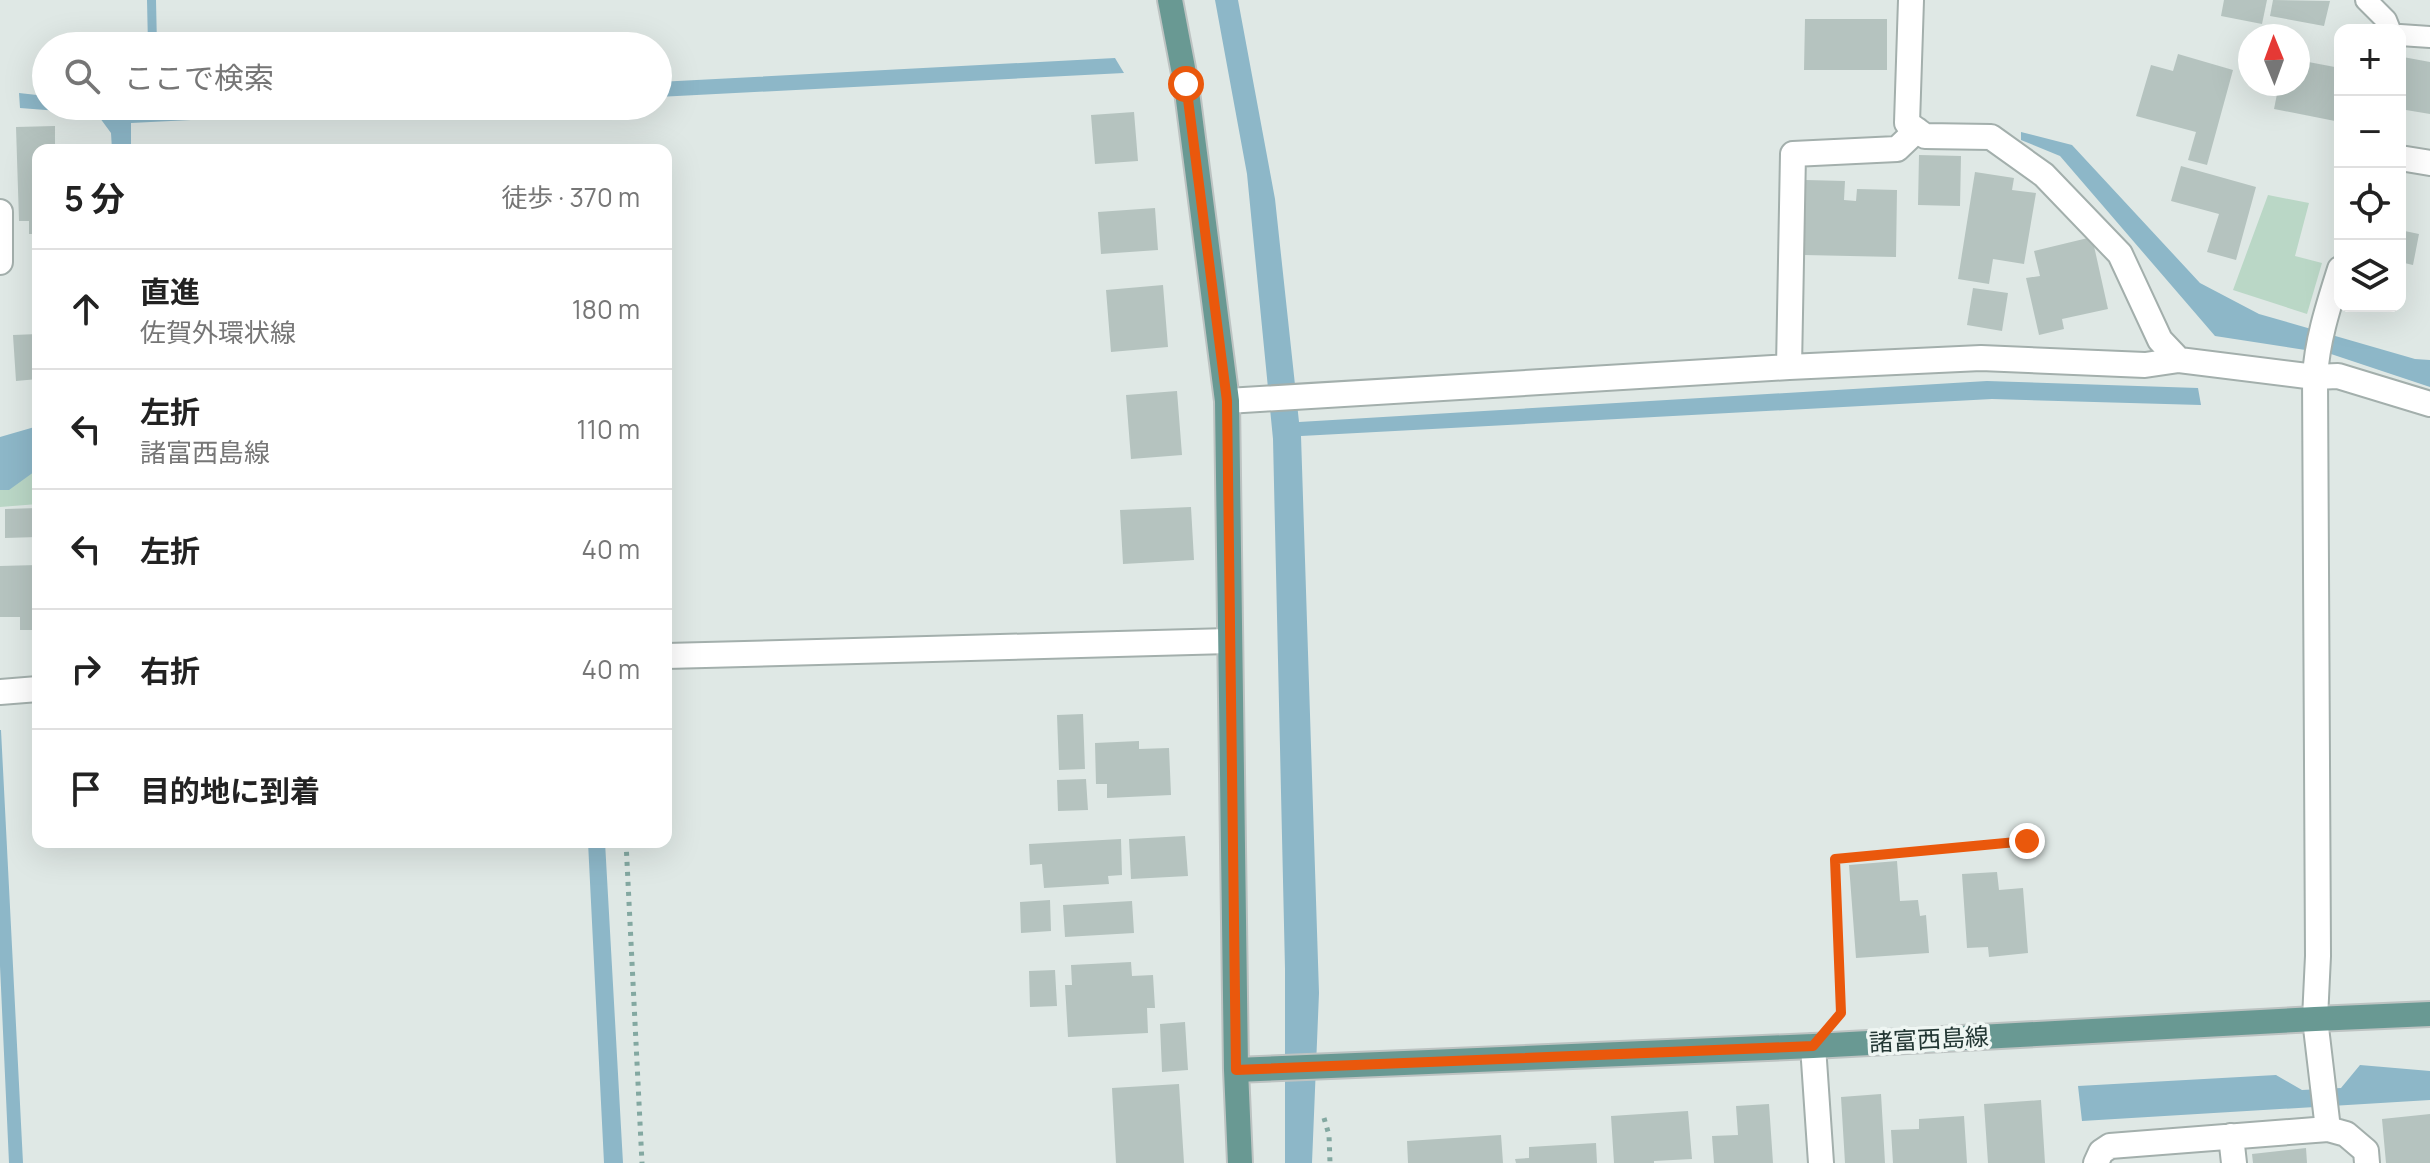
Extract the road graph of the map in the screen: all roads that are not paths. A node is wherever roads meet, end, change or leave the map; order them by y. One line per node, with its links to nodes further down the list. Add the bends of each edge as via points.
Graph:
1 (1170, 0): 16 (main road, via 1186,84)
2 (1911, 0): 7 (street, via 1907,123)
3 (2366, 0): 4 (lane)
4 (2388, 24)
5 (2406, 35): 6 (lane)
6 (2430, 37)
7 (1917, 130): 13 (street, via 1925,136 1991,137 2044,175 2120,254 2160,340); 14 (street, via 1897,149 1793,154)
8 (2406, 159): 9 (street)
9 (2430, 163)
10 (0, 212): 11 (street)
11 (0, 262)
12 (2334, 288): 15 (street)
13 (2179, 360): 14 (street, via 2145,365 1981,358); 15 (street)
14 (1789, 367): 16 (street)
15 (2315, 368): 17 (street); 23 (street)
16 (1227, 401): 18 (main road)
17 (2430, 404)
18 (1229, 641): 19 (street); 25 (main road)
19 (672, 656)
20 (32, 689): 21 (street)
21 (0, 692)
22 (2430, 1014): 23 (main road, 諸富西島線)
23 (2315, 1019): 24 (main road, 諸富西島線); 26 (street)
24 (1813, 1046): 25 (main road, 諸富西島線); 29 (street)
25 (1236, 1070): 28 (main road)
26 (2328, 1129): 27 (street); 32 (street, via 2346,1134 2366,1151)
27 (2231, 1136): 30 (street, via 2110,1146); 31 (street)
28 (1240, 1163)
29 (1821, 1163)
30 (2096, 1163)
31 (2234, 1163)
32 (2367, 1163)

